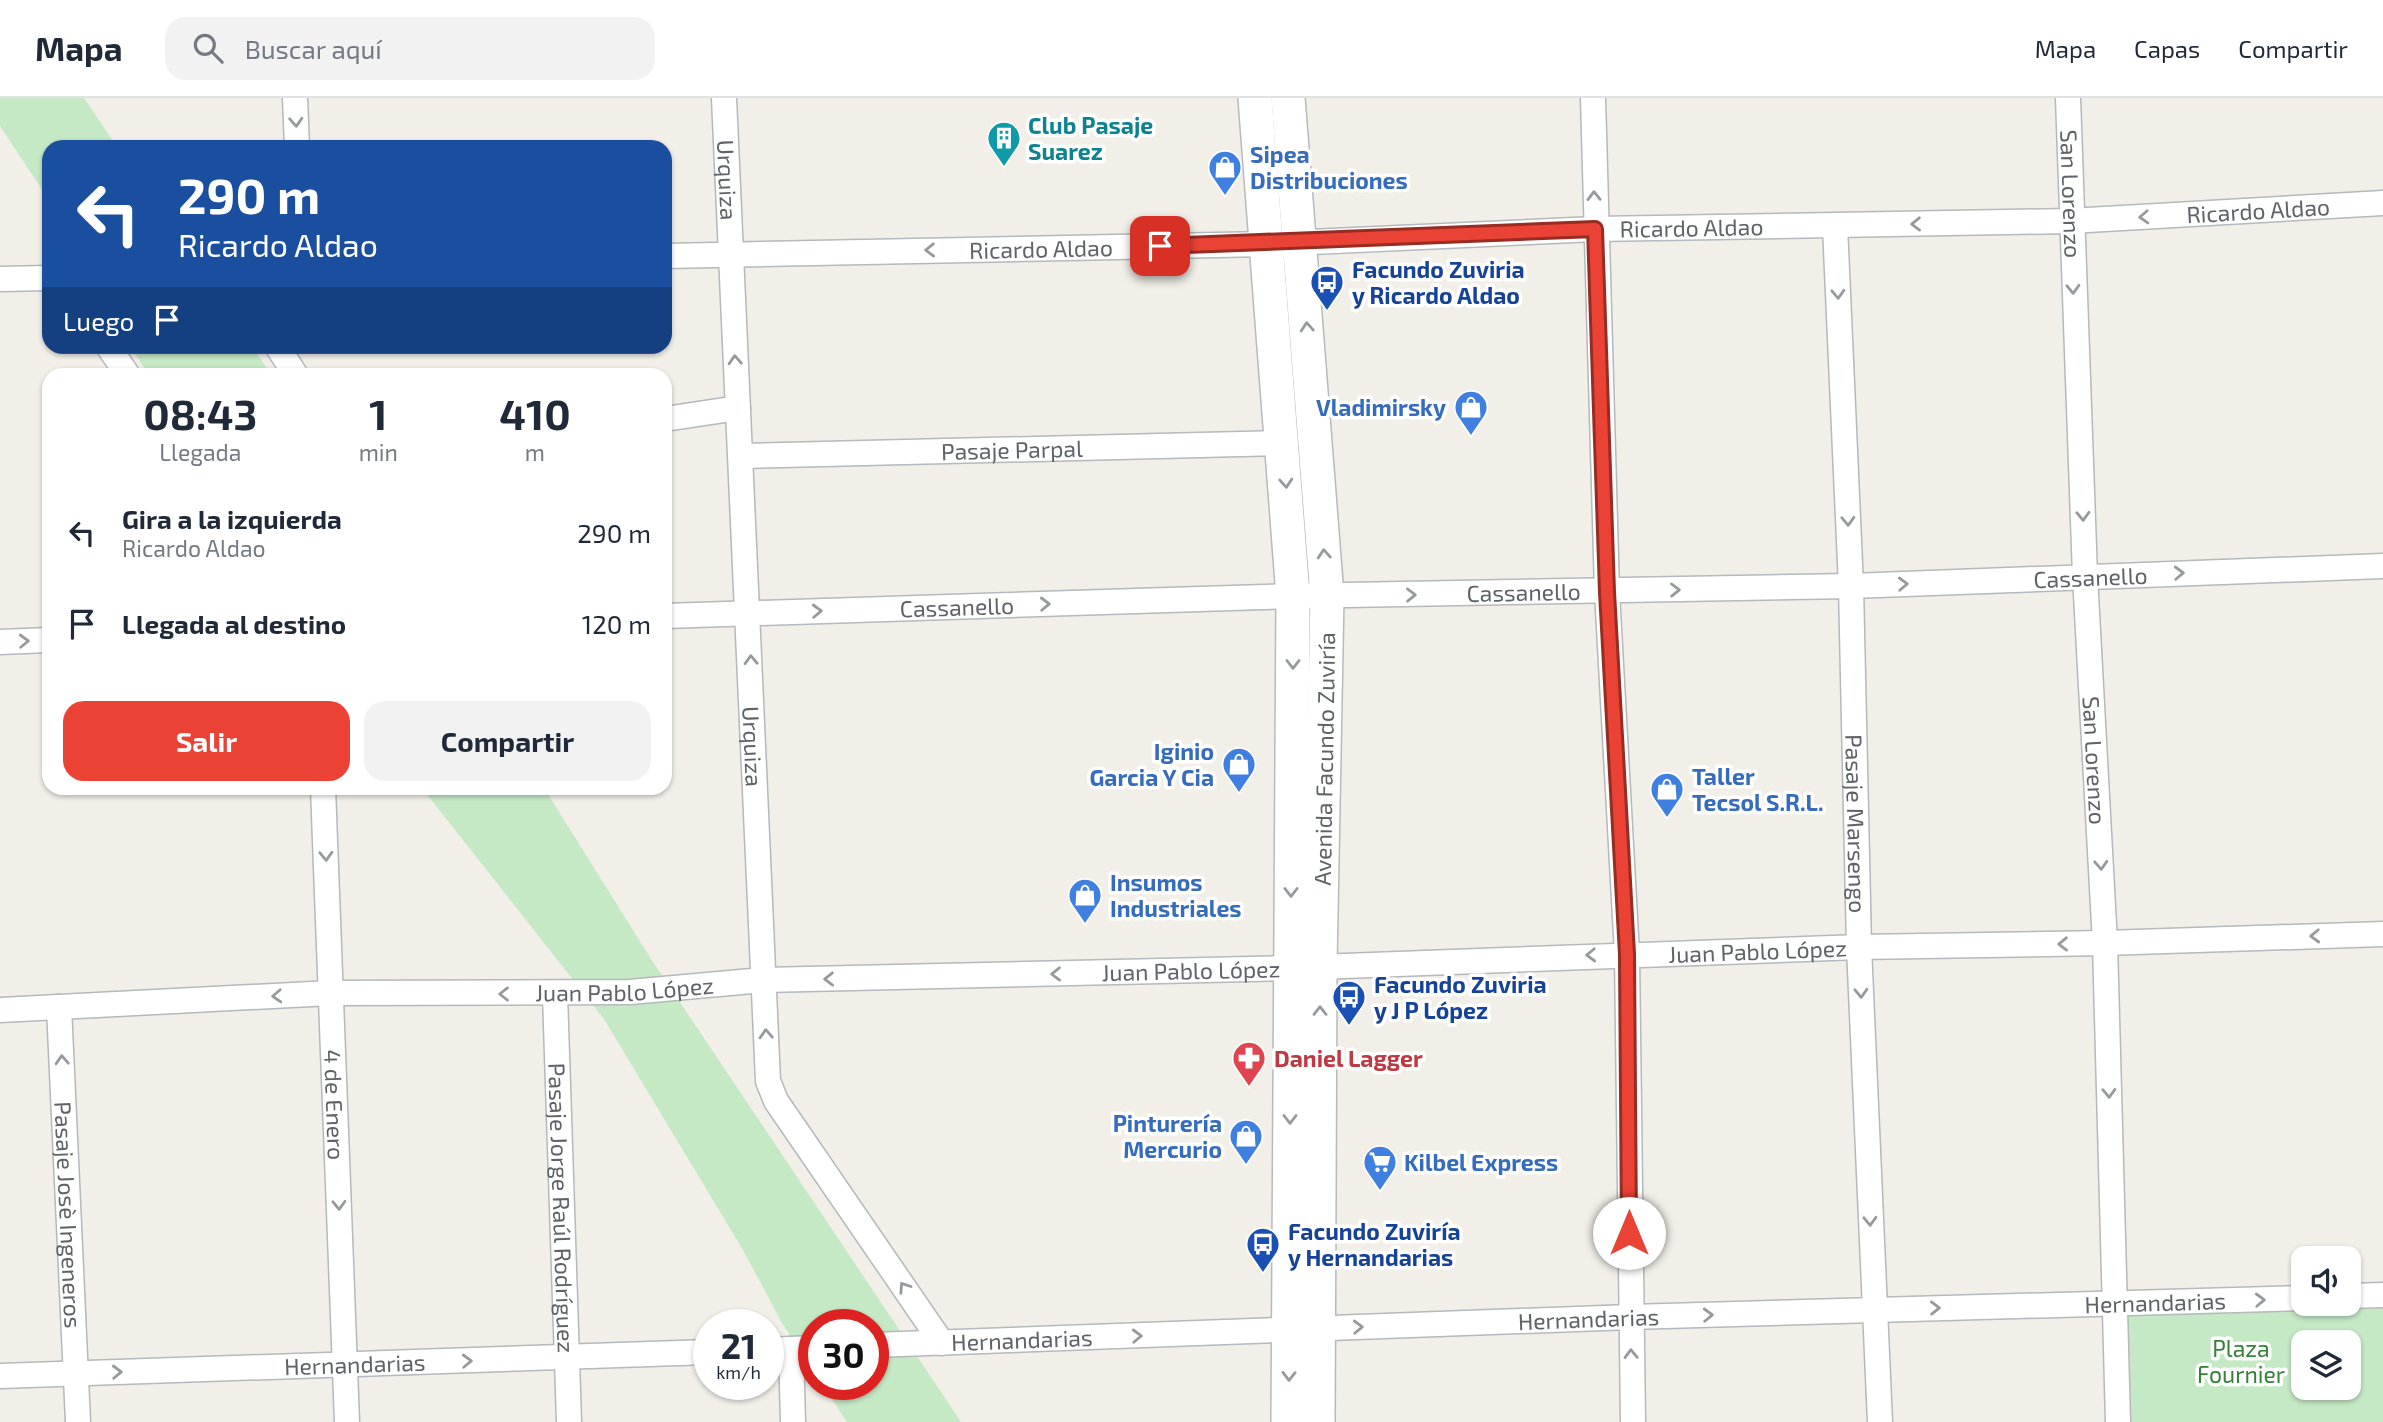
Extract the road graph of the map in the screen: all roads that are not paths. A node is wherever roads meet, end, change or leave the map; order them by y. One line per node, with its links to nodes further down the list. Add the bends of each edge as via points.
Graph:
1 (295, 98): 7 (street, one-way to 7)
2 (724, 98): 14 (street, Urquiza)
3 (1255, 98): 13 (main road, Avenida Facundo Zuviría)
4 (1287, 98): 12 (main road, Avenida Facundo Zuviría)
5 (1593, 98): 11 (street, one-way to 5)
6 (2068, 98): 9 (street, San Lorenzo)
7 (297, 140)
8 (2383, 203): 9 (street, Ricardo Aldao, one-way to 9)
9 (2070, 221): 10 (street, Ricardo Aldao, one-way to 10); 23 (street, San Lorenzo, one-way to 23)
10 (1835, 226): 11 (street, Ricardo Aldao); 24 (street, Pasaje Marsengo, one-way to 24)
11 (1595, 229): 12 (street, Ricardo Aldao); 25 (street)
12 (1300, 242): 13 (street, Ricardo Aldao); 27 (main road, Avenida Facundo Zuviría, one-way to 12)
13 (1267, 244): 14 (street, Ricardo Aldao, one-way to 14); 20 (main road, Avenida Facundo Zuviría)
14 (730, 253): 15 (street, Ricardo Aldao); 18 (street, Urquiza, one-way to 14)
15 (672, 256)
16 (42, 278): 17 (street)
17 (0, 279)
18 (738, 408): 19 (street); 21 (street, Urquiza)
19 (672, 418)
20 (1283, 443): 21 (street, Pasaje Parpal); 26 (main road, Avenida Facundo Zuviría, one-way to 26)
21 (741, 456): 28 (street, Urquiza)
22 (2383, 566): 23 (street, Cassanello, one-way to 22)
23 (2085, 576): 24 (street, Cassanello, one-way to 23); 34 (street, San Lorenzo, one-way to 34)
24 (1850, 586): 25 (street, Cassanello, one-way to 24); 35 (street, Pasaje Marsengo)
25 (1607, 592): 27 (street, Cassanello, one-way to 25); 36 (street)
26 (1293, 596): 27 (street, Cassanello); 28 (street, Cassanello, one-way to 26); 37 (main road, Avenida Facundo Zuviría, one-way to 37)
27 (1327, 596): 37 (main road, Avenida Facundo Zuviría)
28 (749, 613): 29 (street, Cassanello); 38 (street, Urquiza, one-way to 28)
29 (672, 616)
30 (42, 640): 31 (street, one-way to 30)
31 (0, 642)
32 (323, 795): 39 (street, 4 de Enero, one-way to 39)
33 (2383, 934): 34 (street, Juan Pablo López, one-way to 34)
34 (2105, 943): 35 (street, Juan Pablo López, one-way to 35); 46 (street, San Lorenzo, one-way to 46)
35 (1859, 947): 36 (street, Juan Pablo López); 47 (street, Pasaje Marsengo, one-way to 47)
36 (1627, 954): 37 (street, Juan Pablo López, one-way to 37); 48 (street)
37 (1305, 967): 38 (street, Juan Pablo López, one-way to 38); 49 (main road, Avenida Facundo Zuviría)
38 (763, 980): 40 (street, Juan Pablo López, via 640,992); 50 (street, Urquiza, one-way to 38, via 776,1101 768,1081)
39 (331, 993): 40 (street, Juan Pablo López, one-way to 39); 41 (street, Juan Pablo López, one-way to 41); 55 (street, 4 de Enero, one-way to 55)
40 (555, 994): 54 (street, Pasaje Jorge Raúl Rodríguez)
41 (59, 1007): 42 (street, Juan Pablo López); 56 (street, Pasaje Josè Ingeneros, one-way to 41)
42 (0, 1010)
43 (2383, 1295): 44 (street)
44 (2361, 1296)
45 (2291, 1298): 46 (street, Hernandarias, one-way to 45)
46 (2114, 1305): 47 (street, Hernandarias, one-way to 46); 66 (street, San Lorenzo)
47 (1874, 1309): 48 (street, Hernandarias, one-way to 47); 65 (street, Pasaje Marsengo)
48 (1630, 1317): 49 (street, Hernandarias, one-way to 48); 64 (street, one-way to 48)
49 (1304, 1329): 50 (street, Hernandarias, one-way to 49); 62 (main road, Avenida Facundo Zuviría, one-way to 62); 63 (main road, Avenida Facundo Zuviría)
50 (942, 1343): 51 (street, Hernandarias)
51 (889, 1345)
52 (791, 1349): 61 (street)
53 (693, 1353): 54 (street, Hernandarias)
54 (567, 1358): 55 (street, Hernandarias, one-way to 54); 60 (street, Pasaje Jorge Raúl Rodríguez)
55 (346, 1366): 56 (street, Hernandarias, one-way to 55); 59 (street, 4 de Enero)
56 (76, 1374): 57 (street, Hernandarias); 58 (street, Pasaje Josè Ingeneros)
57 (0, 1376)
58 (78, 1422)
59 (347, 1422)
60 (569, 1422)
61 (793, 1422)
62 (1288, 1422)
63 (1318, 1422)
64 (1633, 1422)
65 (1880, 1422)
66 (2118, 1422)

